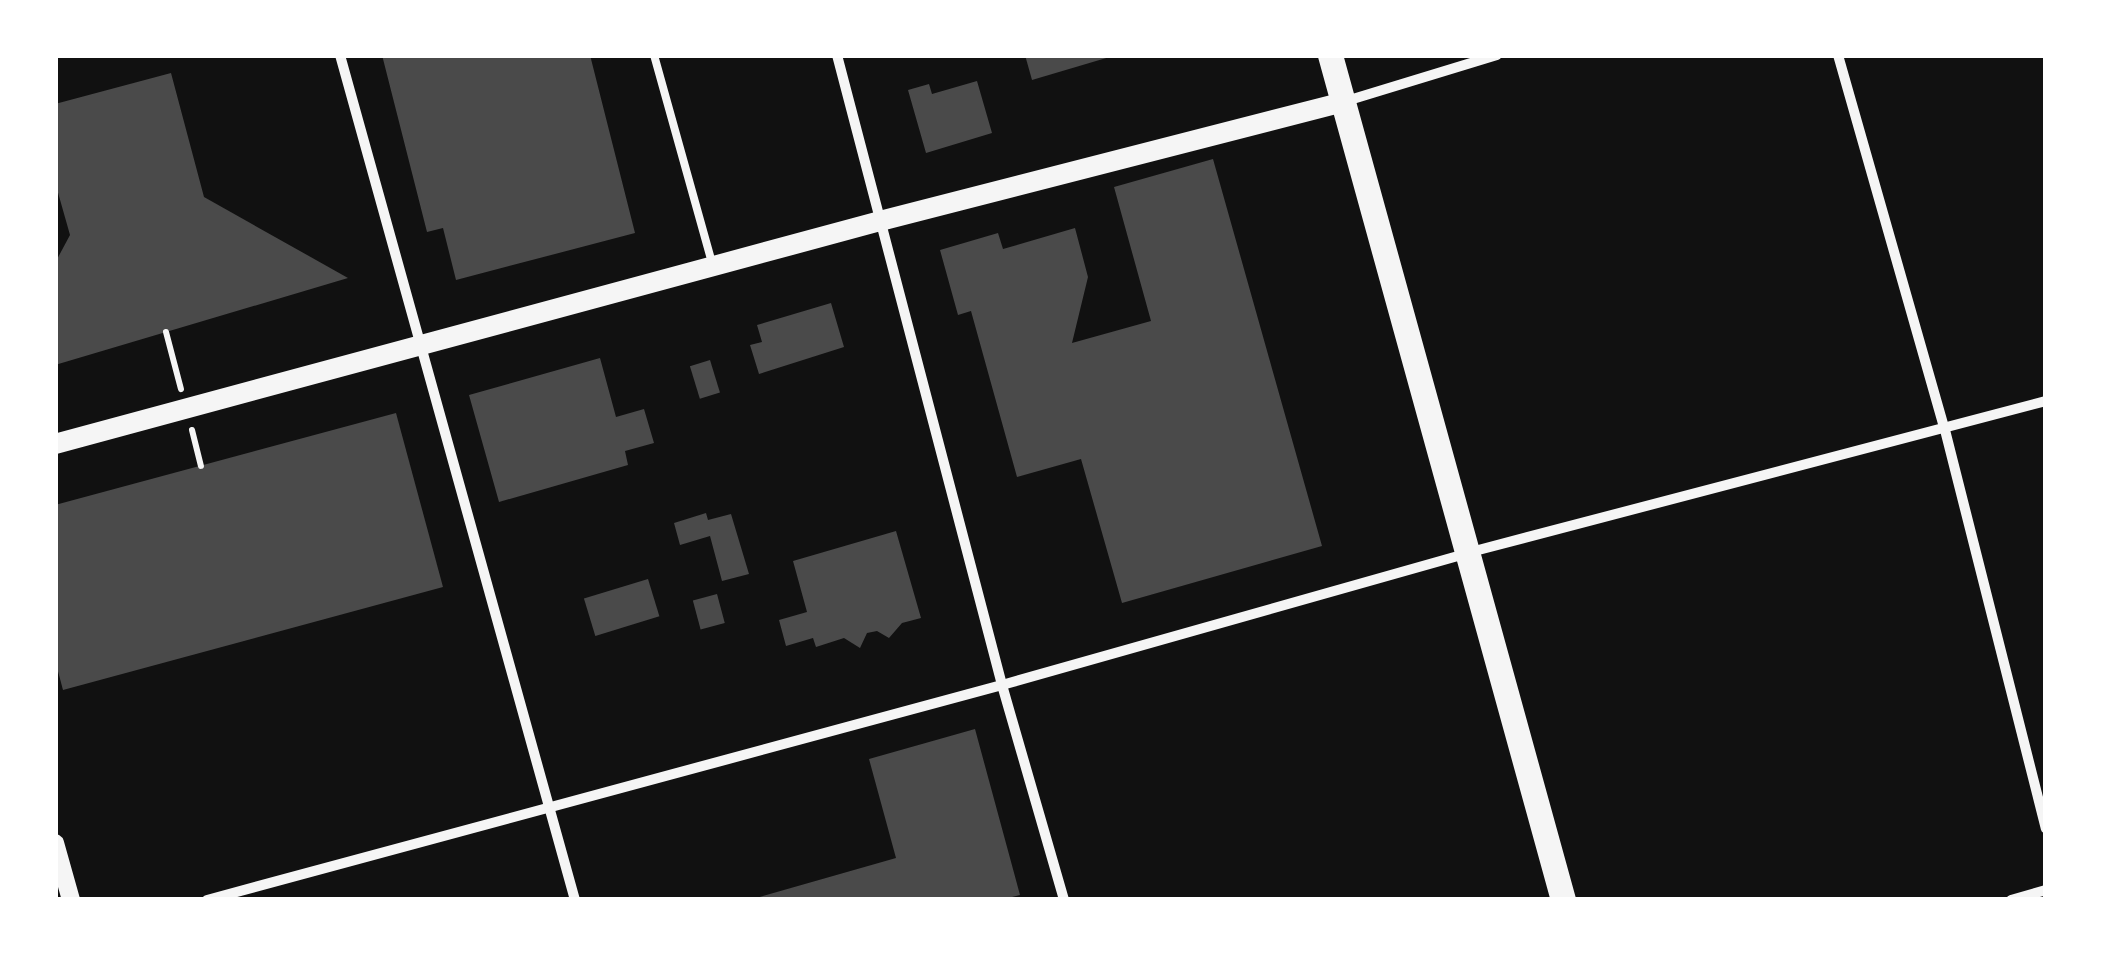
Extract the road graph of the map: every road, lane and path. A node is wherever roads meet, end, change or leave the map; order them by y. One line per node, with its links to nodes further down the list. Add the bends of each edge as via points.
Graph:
1 (340, 55): 10 (street)
2 (654, 55): 9 (lane)
3 (837, 55): 8 (street)
4 (1330, 55): 7 (main road)
5 (1497, 55): 7 (street)
6 (1838, 55): 12 (street)
7 (1342, 102): 8 (main road); 14 (main road)
8 (884, 220): 9 (main road); 15 (street)
9 (713, 267): 10 (main road)
10 (418, 349): 13 (main road); 16 (street)
11 (2046, 400): 12 (street)
12 (1945, 430): 14 (street); 17 (street)
13 (55, 444)
14 (1467, 553): 15 (street); 24 (main road)
15 (1002, 685): 16 (street); 23 (street)
16 (549, 806): 21 (street); 22 (street)
17 (2046, 828)
18 (55, 843): 20 (street)
19 (2046, 890): 25 (street)
20 (70, 900)
21 (207, 900)
22 (575, 900)
23 (1064, 900)
24 (1563, 900)
25 (2011, 900)

